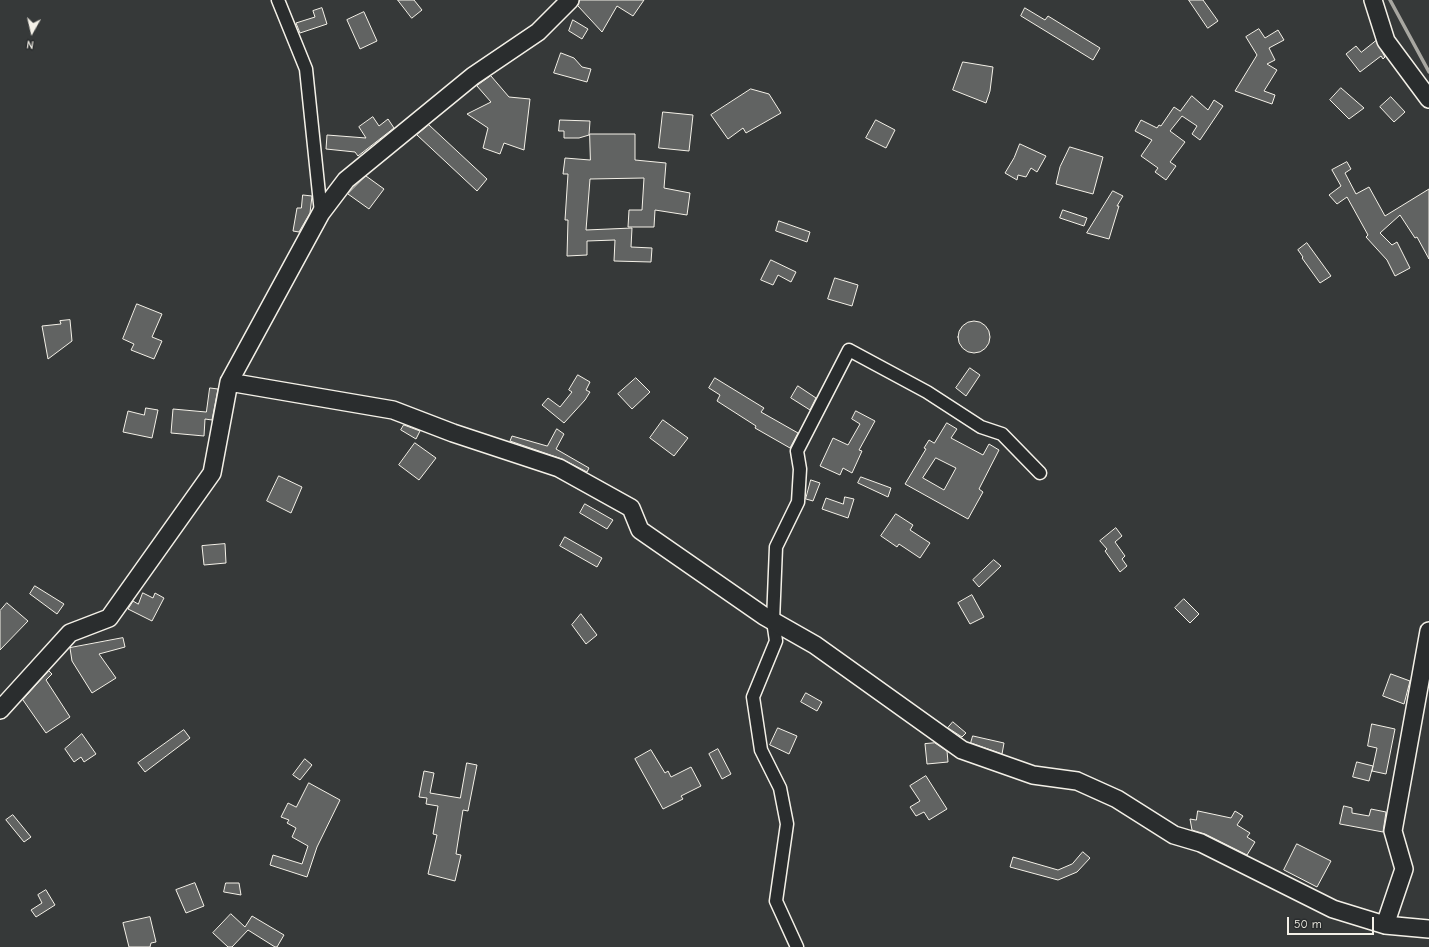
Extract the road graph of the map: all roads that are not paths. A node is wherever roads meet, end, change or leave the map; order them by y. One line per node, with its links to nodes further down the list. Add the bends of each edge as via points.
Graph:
1 (278, 0): 5 (street, via 306,69)
2 (570, 0): 5 (street, via 538,32 473,76 346,180)
3 (1373, 0): 4 (street, via 1386,41)
4 (1429, 99)
5 (321, 213): 6 (street)
6 (229, 382): 8 (street, via 393,410 559,468 631,508 640,530); 10 (street, via 212,473 109,618 70,633)
7 (1040, 473): 8 (street, via 1002,434 981,427 927,392 849,350 797,451 800,469 798,502 776,547)
8 (773, 621): 11 (street, via 815,645 962,750 1033,775 1077,781 1117,799 1174,835 1201,843 1333,909); 13 (street, via 776,641 753,697 761,750 780,788 787,824 776,901)
9 (1429, 630): 11 (street, via 1393,831 1404,869)
10 (0, 710)
11 (1385, 925): 12 (street)
12 (1429, 929)
13 (797, 947)

